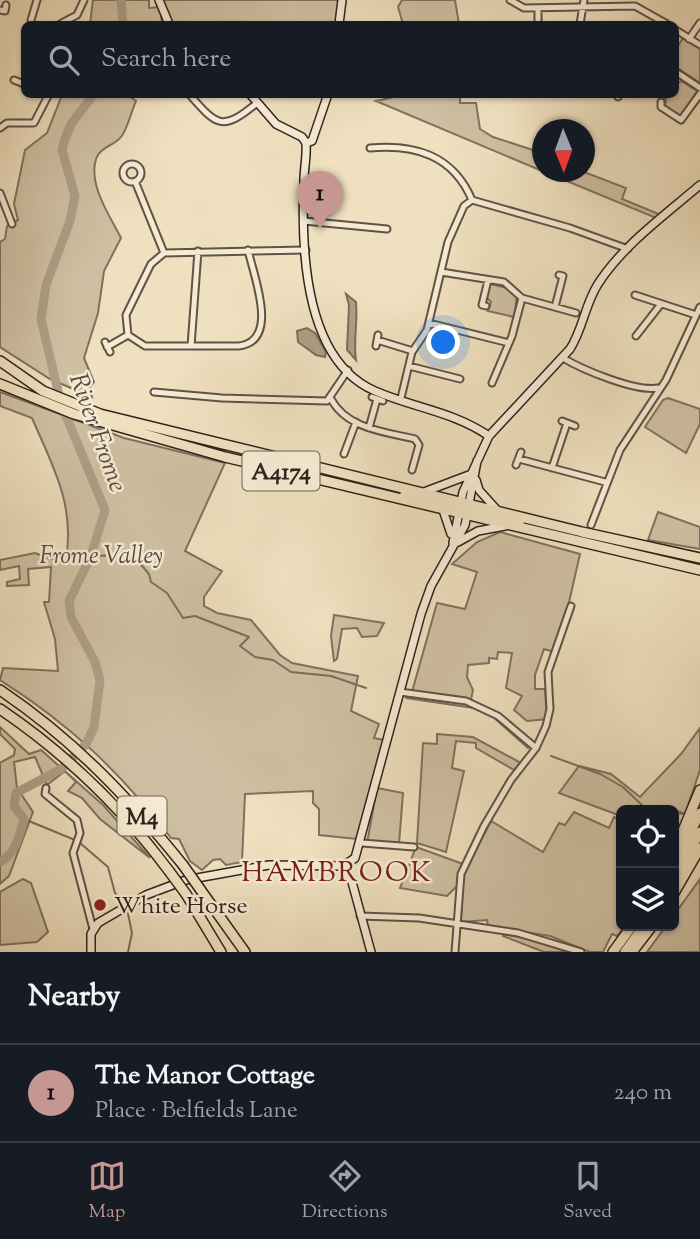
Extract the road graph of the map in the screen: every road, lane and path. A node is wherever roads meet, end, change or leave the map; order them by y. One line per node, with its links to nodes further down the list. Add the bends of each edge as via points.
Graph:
1 (37, 0): 12 (street)
2 (84, 0): 13 (street, via 77,15)
3 (159, 0): 14 (main road)
4 (342, 0): 15 (main road)
5 (510, 0): 9 (street, via 519,7)
6 (545, 0): 10 (street)
7 (584, 0): 11 (street)
8 (637, 3): 11 (street); 18 (street)
9 (537, 8): 10 (street); 16 (street)
10 (546, 8): 11 (street)
11 (583, 8): 17 (street)
12 (31, 20)
13 (66, 21)
14 (168, 21)
15 (339, 21)
16 (538, 21)
17 (581, 21)
18 (660, 21)
19 (700, 23): 21 (street)
20 (679, 32): 21 (street)
21 (689, 39): 22 (street)
22 (700, 45)
23 (679, 75): 24 (street)
24 (700, 88)
25 (700, 94): 30 (street, via 681,120 661,107)
26 (47, 98): 32 (street, via 34,123 7,123)
27 (193, 98): 31 (street, via 222,123 238,119)
28 (253, 98): 31 (main road)
29 (327, 98): 33 (main road, via 322,120 312,141)
30 (661, 102)
31 (257, 103): 33 (main road, via 276,124)
32 (0, 128)
33 (306, 143): 40 (main road)
34 (370, 148): 38 (street, via 410,147 436,156 452,170)
35 (135, 181): 46 (street)
36 (700, 185): 42 (main road)
37 (0, 193): 39 (street, via 11,221)
38 (472, 200): 42 (street); 47 (street, via 454,227)
39 (2, 219)
40 (304, 220): 41 (street); 44 (main road)
41 (387, 229)
42 (628, 249): 66 (main road, via 592,295 578,336)
43 (248, 250): 44 (street); 45 (street); 63 (street, via 262,321 260,334 242,346)
44 (306, 250): 69 (main road, via 318,325 330,350)
45 (198, 251): 46 (street); 63 (street)
46 (164, 253): 60 (street, via 151,264 126,316)
47 (441, 272): 49 (street); 58 (street)
48 (559, 275): 54 (street, via 563,275)
49 (488, 280): 51 (street, via 507,283); 53 (street, via 482,305)
50 (635, 295): 52 (street)
51 (522, 298): 54 (street); 62 (street)
52 (661, 304): 57 (street); 59 (street)
53 (486, 306)
54 (555, 307): 56 (street)
55 (700, 307): 57 (street)
56 (576, 313)
57 (696, 315): 73 (street)
58 (429, 323): 62 (street); 65 (street)
59 (639, 334)
60 (128, 335): 63 (street, via 142,346); 64 (street)
61 (377, 340): 65 (street)
62 (509, 344): 71 (street)
63 (191, 346)
64 (107, 347)
65 (413, 351): 68 (street)
66 (563, 358): 73 (street, via 607,377); 81 (main road)
67 (0, 361): 88 (highway, A4174, via 59,399 100,414)
68 (409, 366): 70 (street); 75 (street)
69 (348, 370): 75 (main road, via 375,391); 76 (street)
70 (460, 379)
71 (492, 383)
72 (0, 384): 91 (highway, A4174, via 105,424)
73 (658, 388): 87 (street)
74 (158, 391): 76 (street)
75 (401, 398): 81 (main road, via 448,414)
76 (331, 399): 78 (street)
77 (377, 399): 80 (street)
78 (356, 422): 80 (street); 82 (street)
79 (575, 426): 84 (street, via 565,422)
80 (369, 428): 85 (street, via 415,439 419,446)
81 (489, 436): 86 (main road)
82 (344, 454)
83 (519, 458): 84 (street)
84 (552, 468): 87 (street)
85 (412, 470)
86 (472, 476): 89 (main road); 90 (main road); 92 (main road)
87 (605, 482): 93 (street)
88 (384, 485): 89 (highway, A4174); 90 (highway, A4174)
89 (423, 492): 90 (highway, A4174)
90 (464, 508): 91 (highway, A4174); 92 (highway, A4174); 94 (highway, A4174); 95 (highway, via 511,519); 96 (main road, via 461,534)
91 (443, 510): 96 (main road)
92 (497, 510): 97 (highway, A4174)
93 (589, 522)
94 (509, 525): 95 (highway, A4174); 96 (main road, via 478,531)
95 (539, 532): 98 (highway, A4174)
96 (453, 545): 101 (main road, via 429,591)
97 (700, 558)
98 (700, 570)
99 (571, 606): 103 (street, via 548,673 549,718)
100 (0, 690): 121 (highway, M4, bridge, via 100,769 183,865)
101 (400, 692): 103 (street, via 466,701 498,716); 110 (main road)
102 (0, 709): 128 (highway, M4, bridge, via 88,779 142,835 186,894)
103 (536, 748): 122 (street, via 511,780 461,874)
104 (46, 788): 123 (street, via 45,794 77,820 78,841 73,853)
105 (700, 789): 108 (highway)
106 (700, 813): 113 (highway)
107 (700, 832): 116 (highway)
108 (679, 840)
109 (700, 842): 117 (highway)
110 (362, 843): 111 (street); 114 (main road)
111 (414, 847)
112 (700, 848): 119 (highway)
113 (679, 853)
114 (355, 858): 115 (main road); 118 (main road)
115 (343, 866): 118 (main road); 123 (main road, via 291,864 186,880 134,902)
116 (679, 871)
117 (679, 873)
118 (352, 882): 120 (main road)
119 (679, 884)
120 (360, 916): 122 (street, via 419,918); 131 (main road)
121 (222, 920): 129 (highway, M4); 130 (highway, M4)
122 (458, 926): 132 (street); 133 (street, via 531,935)
123 (93, 929): 127 (main road)
124 (628, 931): 134 (highway)
125 (640, 931): 135 (highway)
126 (648, 931): 136 (highway)
127 (91, 952)
128 (219, 952)
129 (239, 952)
130 (245, 952)
131 (371, 952)
132 (455, 952)
133 (581, 952)
134 (613, 952)
135 (625, 952)
136 (632, 952)

